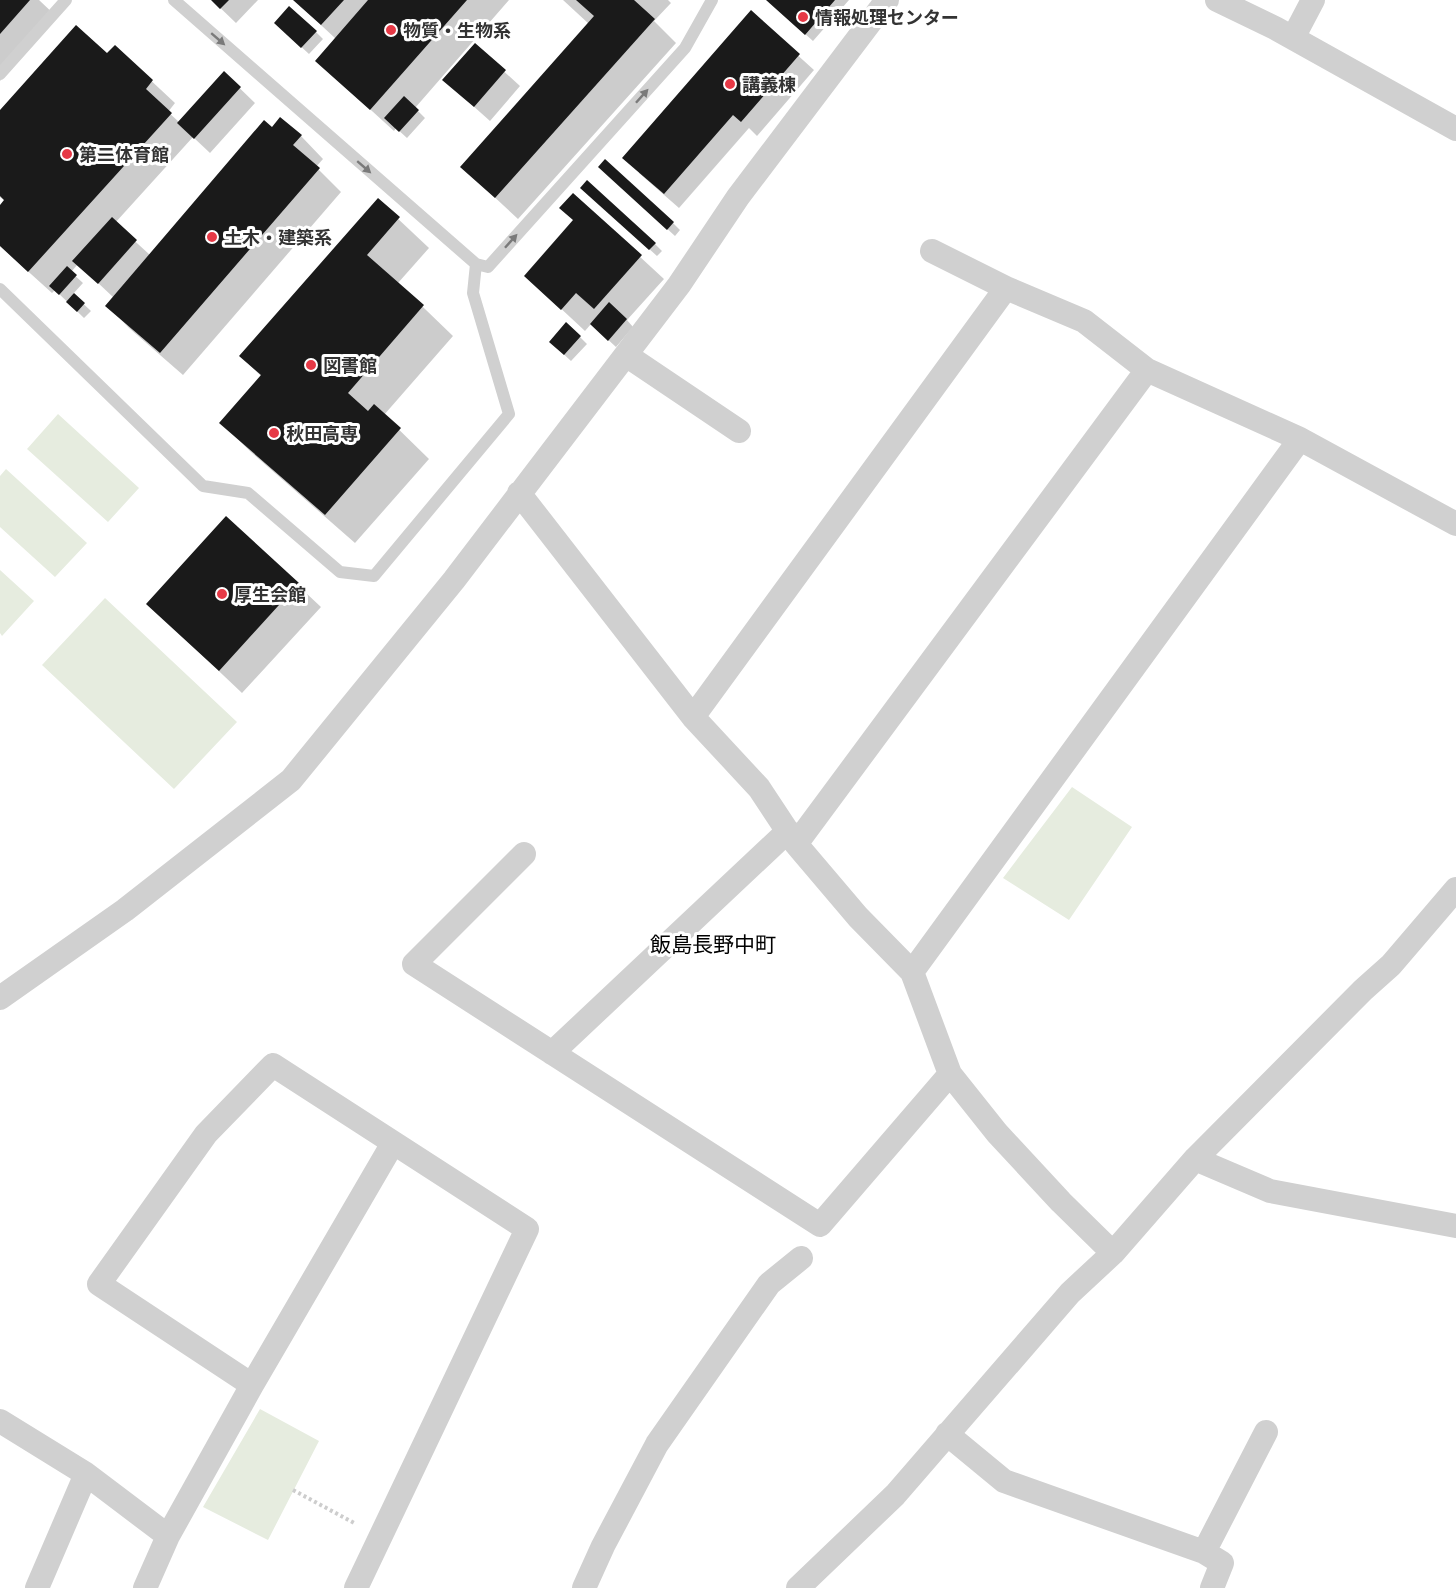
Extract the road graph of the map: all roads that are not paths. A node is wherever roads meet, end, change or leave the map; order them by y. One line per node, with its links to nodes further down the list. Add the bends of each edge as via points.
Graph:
1 (66, 0): 8 (lane)
2 (174, 0): 11 (lane, one-way to 11)
3 (712, 0): 11 (lane, one-way to 3, via 488,267 686,48)
4 (887, 0): 14 (street, via 738,197 680,285)
5 (1217, 0): 7 (street)
6 (1313, 0): 7 (street)
7 (1293, 38): 9 (street)
8 (0, 74)
9 (1456, 129)
10 (932, 251): 12 (street)
11 (476, 264): 13 (lane, via 473,292 509,414 374,576 340,572 248,493 203,486)
12 (1006, 288): 15 (street, via 1084,321); 20 (street)
13 (0, 289)
14 (626, 354): 16 (street); 18 (street)
15 (1147, 370): 17 (street); 21 (street)
16 (739, 431)
17 (1300, 439): 19 (street); 24 (street)
18 (519, 493): 20 (street); 25 (street, via 454,580 291,780 124,910)
19 (1456, 524)
20 (693, 717): 21 (street, via 759,788)
21 (792, 837): 24 (street, via 858,917); 26 (street)
22 (524, 854): 26 (street, via 414,963)
23 (1456, 889): 29 (street, via 1391,965)
24 (912, 972): 27 (street)
25 (0, 998)
26 (552, 1053): 27 (street, via 820,1225)
27 (950, 1074): 31 (street, via 997,1133)
28 (393, 1143): 33 (street); 33 (street, via 273,1065 206,1134 99,1284); 42 (street, via 527,1229)
29 (1195, 1159): 30 (street, via 1270,1191); 31 (street)
30 (1456, 1226)
31 (1113, 1253): 36 (street, via 1070,1293)
32 (801, 1258): 43 (street, via 769,1284 657,1444)
33 (252, 1385): 38 (street)
34 (0, 1420): 37 (street)
35 (1266, 1432): 39 (street)
36 (947, 1434): 39 (street, via 1004,1481); 44 (street, via 895,1495)
37 (86, 1474): 38 (street); 40 (street)
38 (168, 1536): 41 (street)
39 (1204, 1552): 45 (street, via 1222,1563)
40 (37, 1588)
41 (145, 1588)
42 (356, 1588)
43 (584, 1588)
44 (798, 1588)
45 (1212, 1588)

